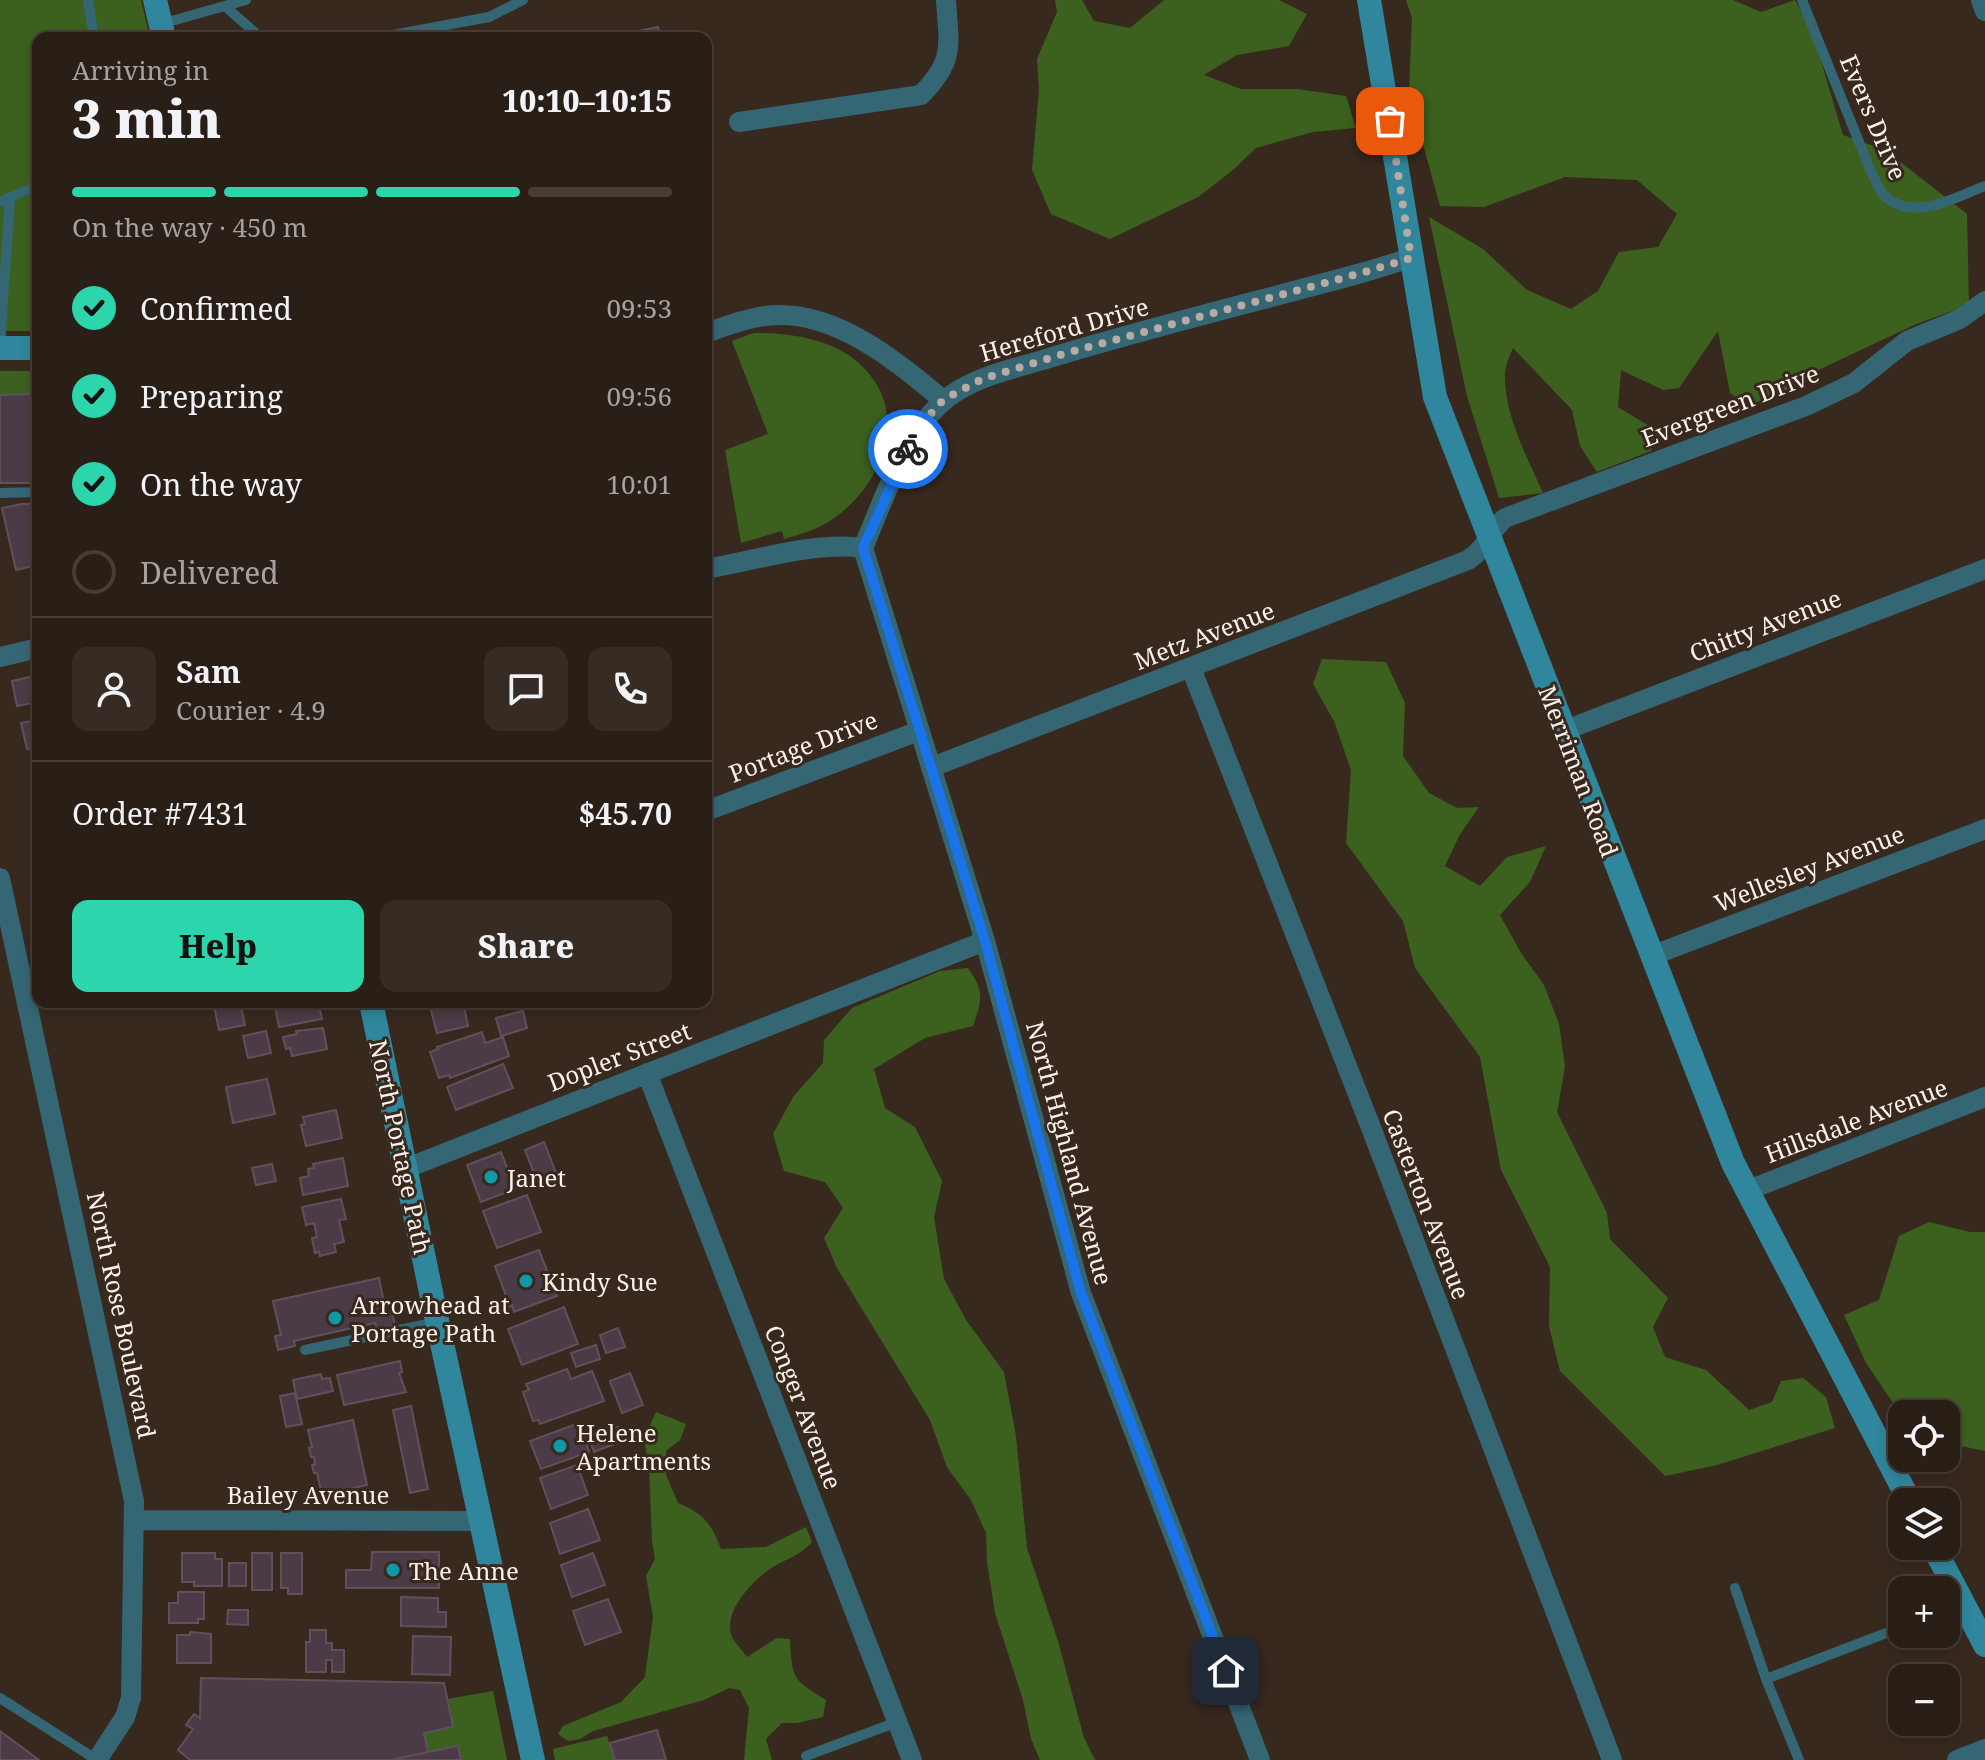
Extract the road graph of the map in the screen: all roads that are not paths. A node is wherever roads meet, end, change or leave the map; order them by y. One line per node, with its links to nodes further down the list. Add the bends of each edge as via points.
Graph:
1 (88, 0): 12 (lane)
2 (155, 0): 11 (main road)
3 (246, 0): 9 (lane)
4 (523, 0): 14 (lane, via 489,17)
5 (946, 0): 15 (street, via 946,64 921,95)
6 (1369, 0): 19 (main road, Merriman Road)
7 (1802, 0): 16 (lane, Evers Drive, via 1882,193 1916,208)
8 (1981, 0): 10 (street)
9 (226, 7): 11 (lane); 13 (lane)
10 (1985, 11)
11 (162, 31)
12 (93, 32)
13 (254, 32)
14 (409, 32)
15 (739, 122)
16 (1985, 186)
17 (32, 188): 18 (lane)
18 (5, 200): 22 (lane)
19 (1411, 258): 24 (street, Hereford Drive, via 1070,352 982,379); 27 (main road, Merriman Road, via 1435,397)
20 (1985, 301): 27 (street, Evergreen Drive, via 1960,319 1907,341 1854,383 1806,406 1505,518)
21 (712, 331): 24 (street, via 761,316 824,323 851,334)
22 (0, 347): 23 (main road)
23 (32, 348)
24 (943, 400): 28 (street, via 910,445)
25 (32, 492): 26 (lane)
26 (0, 493)
27 (1489, 541): 33 (street, Metz Avenue, via 1468,560); 35 (main road, Merriman Road)
28 (863, 548): 29 (street, via 803,551); 34 (street, North Highland Avenue)
29 (712, 568)
30 (1985, 569): 35 (street, Chitty Avenue)
31 (32, 649): 32 (street)
32 (0, 657)
33 (1191, 668): 36 (street, Metz Avenue); 65 (street, Casterton Avenue)
34 (919, 731): 36 (street, North Highland Avenue); 37 (street, Portage Drive)
35 (1563, 731): 41 (main road, Merriman Road)
36 (932, 767): 40 (street, North Highland Avenue)
37 (712, 809)
38 (1985, 829): 41 (street, Wellesley Avenue)
39 (0, 878): 50 (street, North Rose Boulevard)
40 (985, 941): 43 (street, Dopler Street); 64 (street, North Highland Avenue, via 1081,1293)
41 (1651, 956): 46 (main road, Merriman Road)
42 (372, 1008): 45 (main road, North Portage Path)
43 (647, 1073): 45 (street, Dopler Street); 58 (street, Conger Avenue)
44 (1985, 1097): 46 (street, Hillsdale Avenue)
45 (407, 1168): 47 (main road, North Portage Path)
46 (1746, 1191): 49 (main road, Merriman Road)
47 (437, 1322): 48 (lane); 51 (main road, North Portage Path)
48 (305, 1350)
49 (1903, 1488)
50 (135, 1520): 51 (street, Bailey Avenue); 61 (street, North Rose Boulevard, via 131,1698)
51 (480, 1521): 62 (main road, North Portage Path)
52 (1939, 1560): 55 (main road)
53 (1735, 1588): 56 (lane)
54 (1888, 1632): 56 (lane)
55 (1985, 1645)
56 (1766, 1679): 66 (lane)
57 (0, 1698): 61 (lane)
58 (897, 1722): 60 (lane); 63 (street, Conger Avenue)
59 (1985, 1749): 67 (street)
60 (806, 1756)
61 (97, 1760)
62 (533, 1760)
63 (912, 1760)
64 (1260, 1760)
65 (1612, 1760)
66 (1799, 1760)
67 (1957, 1760)

